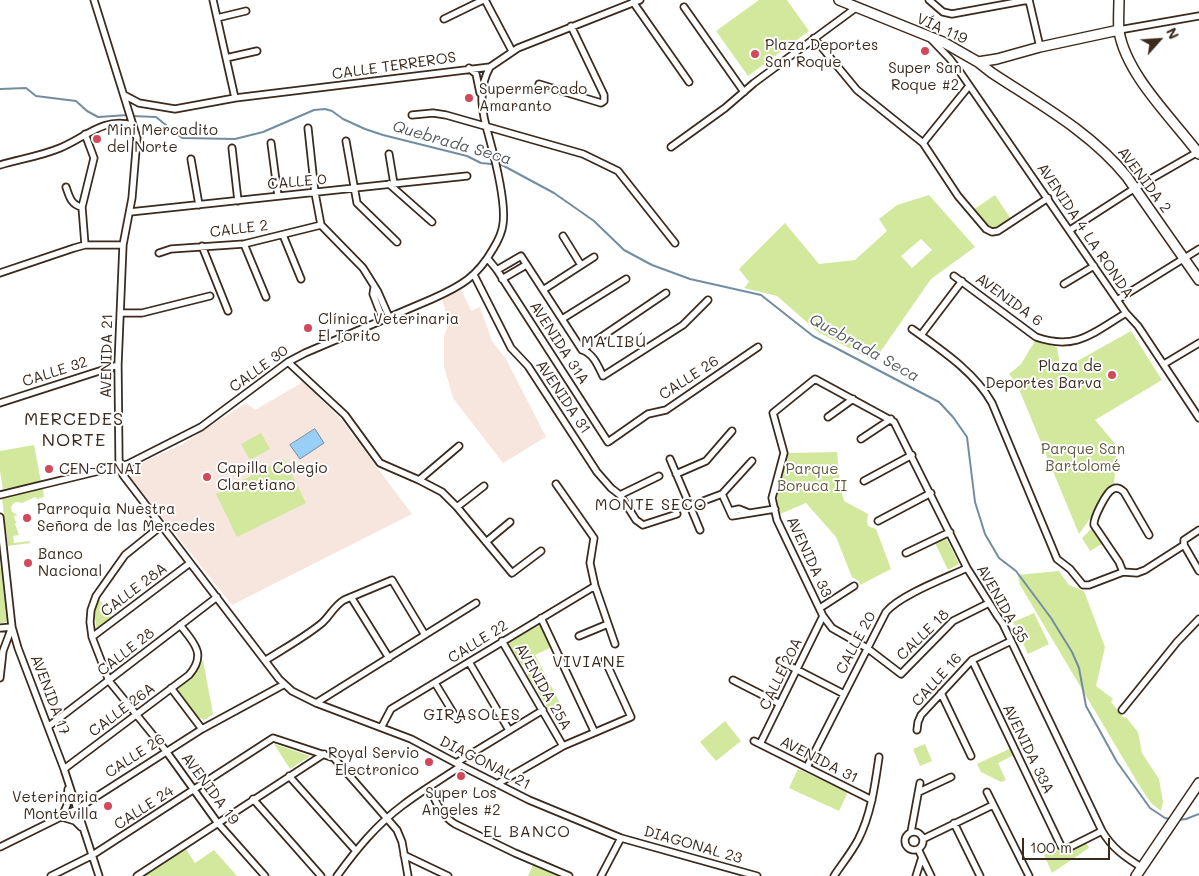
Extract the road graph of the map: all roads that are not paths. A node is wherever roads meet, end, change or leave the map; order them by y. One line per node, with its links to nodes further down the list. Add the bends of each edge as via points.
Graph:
1 (94, 0): 36 (street, AVENIDA 21)
2 (213, 0): 15 (street)
3 (484, 0): 16 (street); 24 (street)
4 (839, 0): 11 (main road, VÍA 119)
5 (929, 0): 12 (street, via 943,12 952,14)
6 (980, 0): 12 (street)
7 (1028, 0): 12 (street); 21 (street)
8 (1119, 0): 18 (main road)
9 (637, 1): 17 (street, CALLE TERREROS); 32 (street)
10 (684, 7): 35 (street)
11 (856, 8): 19 (main road, VÍA 119); 20 (street)
12 (984, 8)
13 (246, 11): 15 (street)
14 (1199, 16): 18 (street)
15 (217, 18): 25 (street)
16 (444, 19)
17 (572, 26): 24 (street, CALLE TERREROS); 33 (street, via 604,101 601,103)
18 (1119, 30): 21 (main road); 51 (main road, via 1130,62)
19 (928, 37): 22 (main road, VÍA 119); 26 (street, AVENIDA 4 LA RONDA)
20 (814, 38): 35 (street); 48 (street, via 857,90)
21 (1040, 47): 27 (main road)
22 (956, 49): 26 (street, via 950,54); 28 (main road, VÍA 119)
23 (256, 51): 25 (street)
24 (512, 51): 29 (street, CALLE TERREROS)
25 (226, 58): 37 (street)
26 (950, 59): 34 (street, AVENIDA 4 LA RONDA)
27 (997, 59): 28 (main road); 31 (main road, via 990,65)
28 (978, 62): 31 (main road, AVENIDA 2)
29 (490, 66): 30 (street, CALLE TERREROS); 38 (street)
30 (469, 68): 37 (street, CALLE TERREROS); 38 (street, via 476,74)
31 (992, 73): 59 (main road, AVENIDA 2, via 1095,142)
32 (689, 82)
33 (539, 84)
34 (969, 86): 48 (street); 62 (street, AVENIDA 4 LA RONDA)
35 (744, 92): 49 (street)
36 (124, 95): 39 (street, CALLE TERREROS); 40 (street, AVENIDA 21)
37 (236, 98): 39 (street, CALLE TERREROS, via 175,109)
38 (481, 99): 43 (street)
39 (139, 103): 40 (street)
40 (128, 110): 42 (street, AVENIDA 21)
41 (412, 115): 43 (street, via 433,113)
42 (131, 123): 45 (street, via 113,123); 66 (street, AVENIDA 21, via 137,145)
43 (486, 126): 74 (street, via 583,154 618,171); 82 (street, CALLE 30, via 495,160 504,223)
44 (308, 128): 60 (street)
45 (85, 134): 54 (street, via 61,148); 65 (street, via 94,158)
46 (346, 142): 58 (street)
47 (271, 143): 61 (street)
48 (923, 143): 62 (street, via 958,196 992,232)
49 (671, 147)
50 (232, 148): 63 (street)
51 (1198, 153): 59 (street)
52 (389, 154): 56 (street)
53 (191, 159): 64 (street)
54 (0, 165)
55 (467, 176): 56 (street, CALLE 0)
56 (391, 184): 58 (street, CALLE 0); 67 (street)
57 (66, 187): 65 (street, via 72,201)
58 (354, 188): 60 (street, CALLE 0); 72 (street, via 357,203)
59 (1135, 188): 69 (street); 81 (main road, AVENIDA 2)
60 (315, 193): 61 (street, CALLE 0); 68 (street)
61 (278, 196): 63 (street, CALLE 0)
62 (1048, 198): 69 (street, AVENIDA 4 LA RONDA)
63 (238, 200): 64 (street, CALLE 0)
64 (199, 206): 66 (street, CALLE 0)
65 (82, 207): 75 (street)
66 (130, 212): 76 (street, AVENIDA 21)
67 (432, 222)
68 (321, 225): 70 (street, CALLE 2); 105 (street, via 363,268)
69 (1070, 230): 85 (street, AVENIDA 4 LA RONDA)
70 (283, 235): 73 (street, CALLE 2); 90 (street)
71 (563, 236): 84 (street)
72 (396, 242)
73 (244, 244): 77 (street, CALLE 2); 99 (street)
74 (676, 244)
75 (84, 245): 76 (street); 87 (street)
76 (123, 245): 103 (street, AVENIDA 21)
77 (202, 246): 79 (street, CALLE 2); 102 (street)
78 (1199, 248): 81 (street)
79 (159, 253)
80 (594, 257): 84 (street)
81 (1184, 258): 93 (main road, AVENIDA 2); 101 (street)
82 (488, 259): 86 (street, AVENIDA 31A); 88 (street, CALLE 30)
83 (526, 265): 86 (street, via 521,256); 91 (street); 96 (street)
84 (581, 265): 96 (street)
85 (1094, 266): 95 (street); 101 (street, AVENIDA 4 LA RONDA)
86 (497, 270): 91 (street, AVENIDA 31A)
87 (0, 273)
88 (474, 275): 105 (street, CALLE 30, via 450,291); 137 (street, AVENIDA 31, via 511,348 533,373 597,472)
89 (954, 276): 94 (street, AVENIDA 6)
90 (301, 279)
91 (502, 279): 123 (street, AVENIDA 31A)
92 (626, 279): 106 (street)
93 (1199, 280)
94 (962, 281): 104 (street, AVENIDA 6, via 1030,333 1051,342 1074,342); 108 (street)
95 (1064, 284)
96 (543, 290): 106 (street)
97 (666, 293): 111 (street)
98 (210, 296): 103 (street, via 142,313)
99 (266, 297)
100 (708, 300): 111 (street, via 683,325 603,376 592,356)
101 (1117, 300): 104 (street, AVENIDA 4 LA RONDA)
102 (228, 311)
103 (120, 313): 114 (street, AVENIDA 21)
104 (1126, 313): 113 (street, AVENIDA 4 LA RONDA)
105 (386, 318): 112 (street, CALLE 30)
106 (562, 319): 111 (street)
107 (912, 329): 108 (street)
108 (921, 336): 158 (street, via 976,378 985,390 1057,559 1083,585)
109 (1199, 342): 113 (street)
110 (758, 347): 123 (street, CALLE 26, via 666,410 648,414)
111 (582, 350)
112 (288, 362): 128 (street, CALLE 30, via 201,426); 131 (street, via 345,415 380,463)
113 (1164, 364): 119 (street, AVENIDA 4 LA RONDA)
114 (118, 365): 116 (street, CALLE 32); 128 (street, AVENIDA 21)
115 (853, 399): 117 (street, AVENIDA 35, via 815,380); 118 (street); 120 (street, AVENIDA 35)
116 (0, 403)
117 (773, 413): 141 (street, AVENIDA 33, via 784,453 772,498)
118 (828, 417)
119 (1199, 418)
120 (890, 419): 122 (street); 125 (street, AVENIDA 35)
121 (732, 432): 129 (street, via 706,461)
122 (861, 439)
123 (608, 442)
124 (459, 446): 131 (street)
125 (912, 455): 132 (street); 135 (street, AVENIDA 35)
126 (670, 459): 129 (street)
127 (752, 461): 136 (street)
128 (120, 466): 138 (street, CALLE 30); 146 (street, AVENIDA 21)
129 (676, 474): 139 (street)
130 (659, 476): 137 (street)
131 (419, 480): 140 (street, via 442,492)
132 (864, 482)
133 (556, 484): 159 (street, via 594,538 590,563)
134 (484, 486): 140 (street)
135 (931, 493): 144 (street); 149 (street, AVENIDA 35)
136 (722, 494): 139 (street); 141 (street, via 730,511 739,509 750,513)
137 (620, 495): 142 (street, AVENIDA 31, via 636,520 643,525)
138 (0, 496)
139 (690, 506): 147 (street)
140 (457, 507): 151 (street)
141 (775, 509): 165 (street, AVENIDA 33)
142 (677, 514)
143 (0, 517): 171 (street, AVENIDA 17)
144 (878, 521)
145 (510, 522): 151 (street)
146 (161, 526): 155 (street, AVENIDA 21); 175 (street, AVENIDA 19, via 125,555 96,596 91,610)
147 (700, 530)
148 (1199, 530): 152 (street, via 1184,540)
149 (950, 532): 154 (street); 156 (street, AVENIDA 35)
150 (1149, 535): 158 (street, via 1124,492 1120,489 1108,492 1093,520)
151 (486, 542): 153 (street, via 512,573)
152 (1184, 545): 157 (street); 158 (street, via 1145,570)
153 (541, 551)
154 (906, 553)
155 (190, 563): 161 (street, AVENIDA 21); 175 (street, CALLE 28A)
156 (967, 568): 163 (street, AVENIDA 35); 180 (street, CALLE 20, via 892,606)
157 (1199, 571)
158 (1123, 572)
159 (596, 586): 167 (street, CALLE 22); 169 (street)
160 (854, 586): 165 (street)
161 (217, 597): 170 (street, CALLE 28); 183 (street, AVENIDA 21)
162 (351, 597): 173 (street, via 392,580); 182 (street); 183 (street, via 338,604 313,630)
163 (989, 602): 177 (street, AVENIDA 35); 189 (street, CALLE 18, via 953,621)
164 (476, 603): 173 (street)
165 (820, 608): 166 (street, AVENIDA 33)
166 (824, 616): 180 (street, AVENIDA 33, via 832,628); 188 (street, CALLE 20A)
167 (541, 618): 176 (street, CALLE 22); 209 (street)
168 (1199, 619): 201 (street)
169 (608, 624): 174 (street); 178 (street)
170 (180, 625): 192 (street, CALLE 28); 195 (street, CALLE 26A, via 197,649 198,662 189,675)
171 (12, 627): 172 (street); 179 (street, AVENIDA 17); 181 (street)
172 (0, 628)
173 (425, 635): 182 (street)
174 (579, 636)
175 (92, 638): 192 (street, AVENIDA 19)
176 (502, 641): 187 (street, CALLE 22); 200 (street, AVENIDA 25A)
177 (1011, 641): 185 (street, CALLE 16); 237 (street, AVENIDA 35)
178 (615, 644)
179 (18, 648): 181 (street, via 13,646); 204 (street, AVENIDA 17)
180 (867, 648): 189 (street, AVENIDA 33); 197 (street, CALLE 20)
181 (3, 651): 190 (street)
182 (389, 658): 198 (street)
183 (266, 660): 194 (street, AVENIDA 21)
184 (605, 660): 209 (street, via 631,717)
185 (972, 660): 196 (street, CALLE 16); 237 (street, AVENIDA 33A, via 1061,846 1066,849)
186 (780, 661): 188 (street)
187 (469, 662): 193 (street, CALLE 22); 207 (street)
188 (797, 669): 197 (street); 199 (street, CALLE 20A)
189 (902, 674)
190 (0, 678)
191 (733, 680): 199 (street)
192 (109, 681): 202 (street, AVENIDA 19); 204 (street, CALLE 28)
193 (435, 682): 203 (street); 205 (street, CALLE 22, via 391,709)
194 (283, 685): 198 (street, DIAGONAL 21); 206 (street, CALLE 26)
195 (171, 688): 202 (street, CALLE 26A); 206 (street)
196 (941, 693): 208 (street, CALLE 16, via 921,715); 214 (street)
197 (844, 694): 217 (street, CALLE 20)
198 (316, 703): 205 (street, DIAGONAL 21)
199 (780, 704): 210 (street, CALLE 20A)
200 (542, 710): 207 (street); 211 (street, AVENIDA 25A)
201 (1122, 710)
202 (137, 714): 212 (street, AVENIDA 19); 218 (street, CALLE 26A)
203 (457, 719)
204 (49, 726): 218 (street, AVENIDA 17)
205 (382, 726): 216 (street, DIAGONAL 21)
206 (202, 729): 212 (street, CALLE 26)
207 (510, 730): 216 (street)
208 (917, 730)
209 (594, 732): 211 (street)
210 (757, 742): 217 (street, AVENIDA 31)
211 (563, 746): 224 (street)
212 (166, 751): 226 (street, AVENIDA 19); 232 (street, CALLE 26)
213 (324, 754): 219 (street); 226 (street, CALLE 24, via 273,738); 234 (street, via 334,758)
214 (971, 756)
215 (879, 757): 230 (street)
216 (458, 765): 224 (street, DIAGONAL 21); 225 (street)
217 (807, 767): 230 (street, AVENIDA 31)
218 (64, 769): 221 (street, AVENIDA 17)
219 (289, 776): 229 (street); 244 (street)
220 (951, 777): 227 (street)
221 (67, 779): 232 (street, AVENIDA 17); 233 (street, via 68,798)
222 (920, 783): 227 (street)
223 (1199, 783): 248 (main road)
224 (497, 784): 240 (street, DIAGONAL 21)
225 (429, 787): 234 (street); 257 (street, via 441,812 455,824)
226 (194, 790): 235 (street, AVENIDA 19); 246 (street, CALLE 24)
227 (918, 792): 238 (street)
228 (987, 792): 231 (street)
229 (254, 799): 235 (street); 253 (street)
230 (872, 800): 260 (street, via 858,840)
231 (993, 805): 236 (street); 264 (street)
232 (77, 809): 233 (street, CALLE 26); 239 (street, AVENIDA 17)
233 (62, 817): 239 (street, via 75,821); 242 (street, CALLE 26)
234 (387, 818): 244 (street); 245 (street, via 399,836)
235 (218, 822): 251 (street); 252 (street, AVENIDA 19)
236 (954, 824): 241 (street); 263 (street)
237 (1102, 831): 248 (street, AVENIDA 35, via 1117,851)
238 (911, 832): 241 (street, via 917,832); 243 (street, via 906,836 905,845 912,850)
239 (84, 833): 246 (street, AVENIDA 17)
240 (621, 838): 258 (street); 259 (street, DIAGONAL 23)
241 (923, 839): 243 (street)
242 (0, 846)
243 (918, 849): 247 (street)
244 (356, 851): 254 (street)
245 (404, 855): 255 (street); 256 (street)
246 (91, 856): 249 (street, CALLE 24); 250 (street, AVENIDA 17)
247 (922, 857): 261 (street); 262 (street)
248 (1141, 868): 265 (main road)
249 (51, 876)
250 (99, 876)
251 (137, 876)
252 (265, 876)
253 (321, 876)
254 (337, 876)
255 (408, 876)
256 (448, 876)
257 (569, 876)
258 (601, 876)
259 (757, 876)
260 (834, 876)
261 (916, 876)
262 (931, 876)
263 (980, 876)
264 (1028, 876)
265 (1136, 876)

